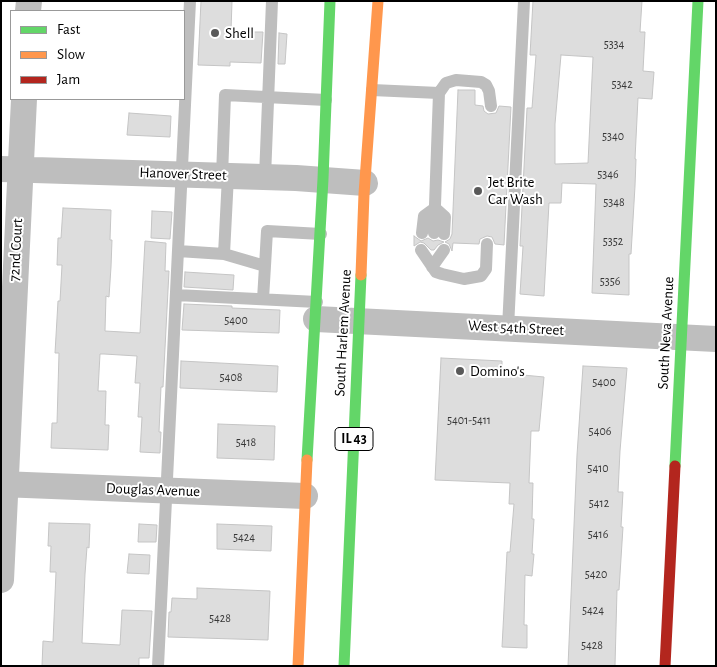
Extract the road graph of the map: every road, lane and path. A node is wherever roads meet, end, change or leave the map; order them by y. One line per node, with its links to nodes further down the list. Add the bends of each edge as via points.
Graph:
1 (190, 1): 14 (lane)
2 (272, 1): 9 (lane)
3 (330, 1): 11 (main road, South Harlem Avenue)
4 (378, 1): 7 (main road, South Harlem Avenue / IL 43)
5 (524, 1): 30 (lane)
6 (698, 1): 31 (main road, South Neva Avenue)
7 (372, 90): 8 (lane); 18 (main road, South Harlem Avenue / IL 43)
8 (439, 93): 12 (lane, via 446,83 456,80 481,82 489,91); 19 (lane)
9 (269, 97): 11 (lane); 15 (lane, via 225,95); 16 (lane)
10 (24, 100): 13 (street, 72nd Court)
11 (326, 100): 17 (main road, South Harlem Avenue)
12 (491, 106)
13 (11, 169): 14 (street, Hanover Street); 33 (street, 72nd Court)
14 (182, 174): 15 (street, Hanover Street); 22 (lane)
15 (225, 176): 16 (street, Hanover Street); 23 (lane)
16 (265, 177): 17 (street, Hanover Street)
17 (323, 179): 18 (street, Hanover Street); 20 (main road, South Harlem Avenue)
18 (365, 183): 29 (main road, South Harlem Avenue / IL 43)
19 (435, 208): 19 (lane, via 424,216 433,233 445,217)
20 (320, 234): 24 (lane, via 267,231); 28 (main road, South Harlem Avenue)
21 (487, 244): 25 (lane, via 486,269 481,276 454,277 436,272)
22 (178, 251): 23 (lane); 26 (lane)
23 (224, 254): 24 (lane)
24 (265, 266): 27 (lane)
25 (432, 267): 25 (lane, via 432,250)
26 (176, 295): 27 (lane); 34 (lane)
27 (263, 300): 28 (lane)
28 (316, 310): 29 (street, West 54th Street); 35 (main road, South Harlem Avenue)
29 (359, 320): 30 (street, West 54th Street); 39 (main road, South Harlem Avenue / IL 43)
30 (508, 328): 31 (street, West 54th Street)
31 (681, 337): 32 (street, West 54th Street); 40 (main road, South Neva Avenue)
32 (716, 338)
33 (4, 484): 34 (street, Douglas Avenue); 36 (street, 72nd Court)
34 (167, 490): 35 (street, Douglas Avenue); 37 (lane)
35 (306, 496): 38 (main road, South Harlem Avenue)
36 (1, 580)
37 (158, 666)
38 (298, 666)
39 (344, 666)
40 (665, 666)

